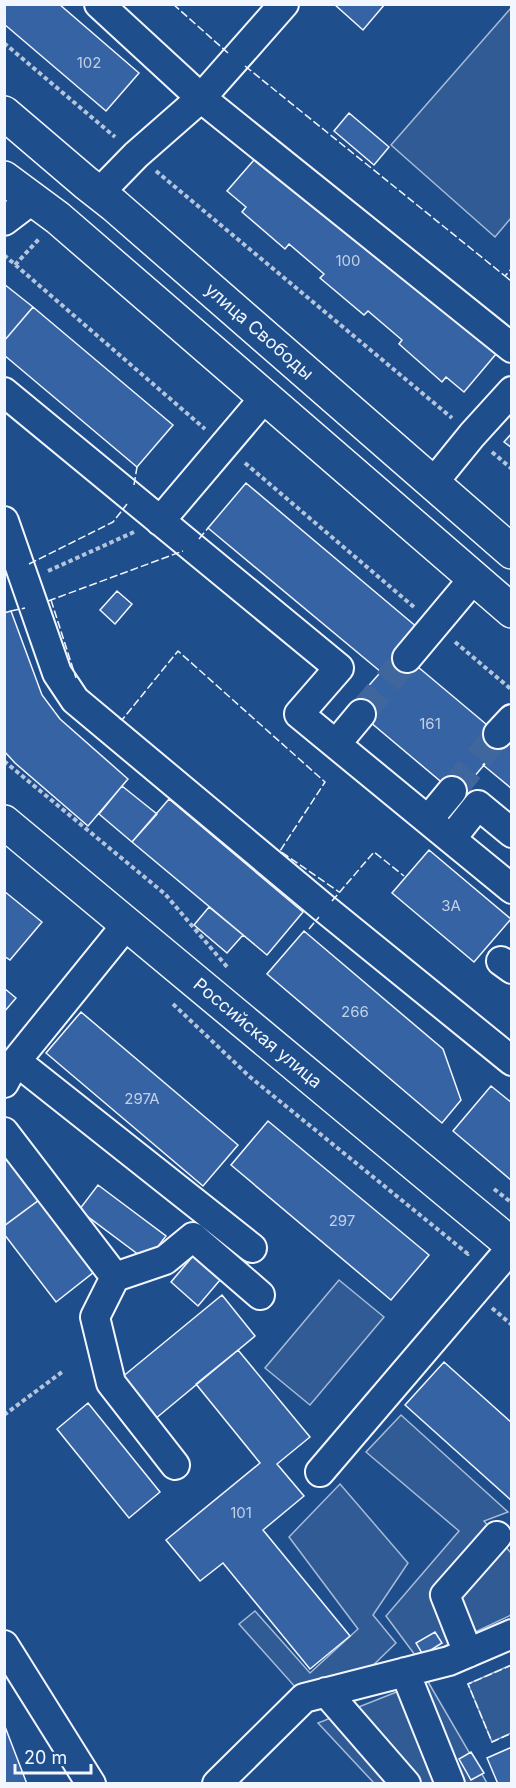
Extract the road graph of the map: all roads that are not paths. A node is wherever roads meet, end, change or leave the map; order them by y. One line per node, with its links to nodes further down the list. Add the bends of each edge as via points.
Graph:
1 (99, 4): 3 (lane)
2 (284, 4): 3 (lane)
3 (201, 98): 6 (lane); 9 (lane)
4 (4, 113): 6 (main road, улица Свободы)
5 (4, 178): 7 (main road)
6 (99, 193): 13 (main road, улица Свободы)
7 (33, 199): 8 (lane); 12 (main road)
8 (4, 221)
9 (512, 348)
10 (512, 391): 13 (lane)
11 (4, 392): 15 (lane)
12 (265, 398): 15 (lane); 17 (main road)
13 (433, 483): 16 (main road, улица Свободы)
14 (4, 521): 18 (lane)
15 (160, 521): 22 (lane, via 339,668 299,714)
16 (512, 552)
17 (474, 578): 19 (main road); 20 (lane)
18 (15, 585): 30 (lane, via 57,673 75,700)
19 (512, 611)
20 (407, 658)
21 (361, 714): 22 (lane)
22 (336, 744): 24 (lane)
23 (452, 791): 24 (lane)
24 (428, 820): 27 (lane)
25 (4, 822): 29 (main road, Российская улица)
26 (512, 833): 27 (lane, via 478,806)
27 (451, 839): 28 (lane)
28 (512, 889)
29 (127, 924): 31 (lane); 33 (main road, Российская улица)
30 (512, 1061)
31 (10, 1072): 34 (lane)
32 (4, 1132): 35 (lane)
33 (512, 1246): 38 (lane)
34 (252, 1248)
35 (115, 1277): 36 (lane, via 165,1260 193,1237); 37 (lane, via 95,1317 111,1383)
36 (260, 1294)
37 (175, 1465)
38 (320, 1472)
39 (497, 1536): 42 (lane, via 445,1595)
40 (512, 1634): 42 (lane)
41 (4, 1645): 45 (lane)
42 (468, 1653): 43 (lane)
43 (405, 1672): 44 (lane); 48 (lane)
44 (326, 1692): 46 (lane, via 303,1698); 47 (lane)
45 (91, 1784)
46 (217, 1784)
47 (406, 1784)
48 (450, 1784)

